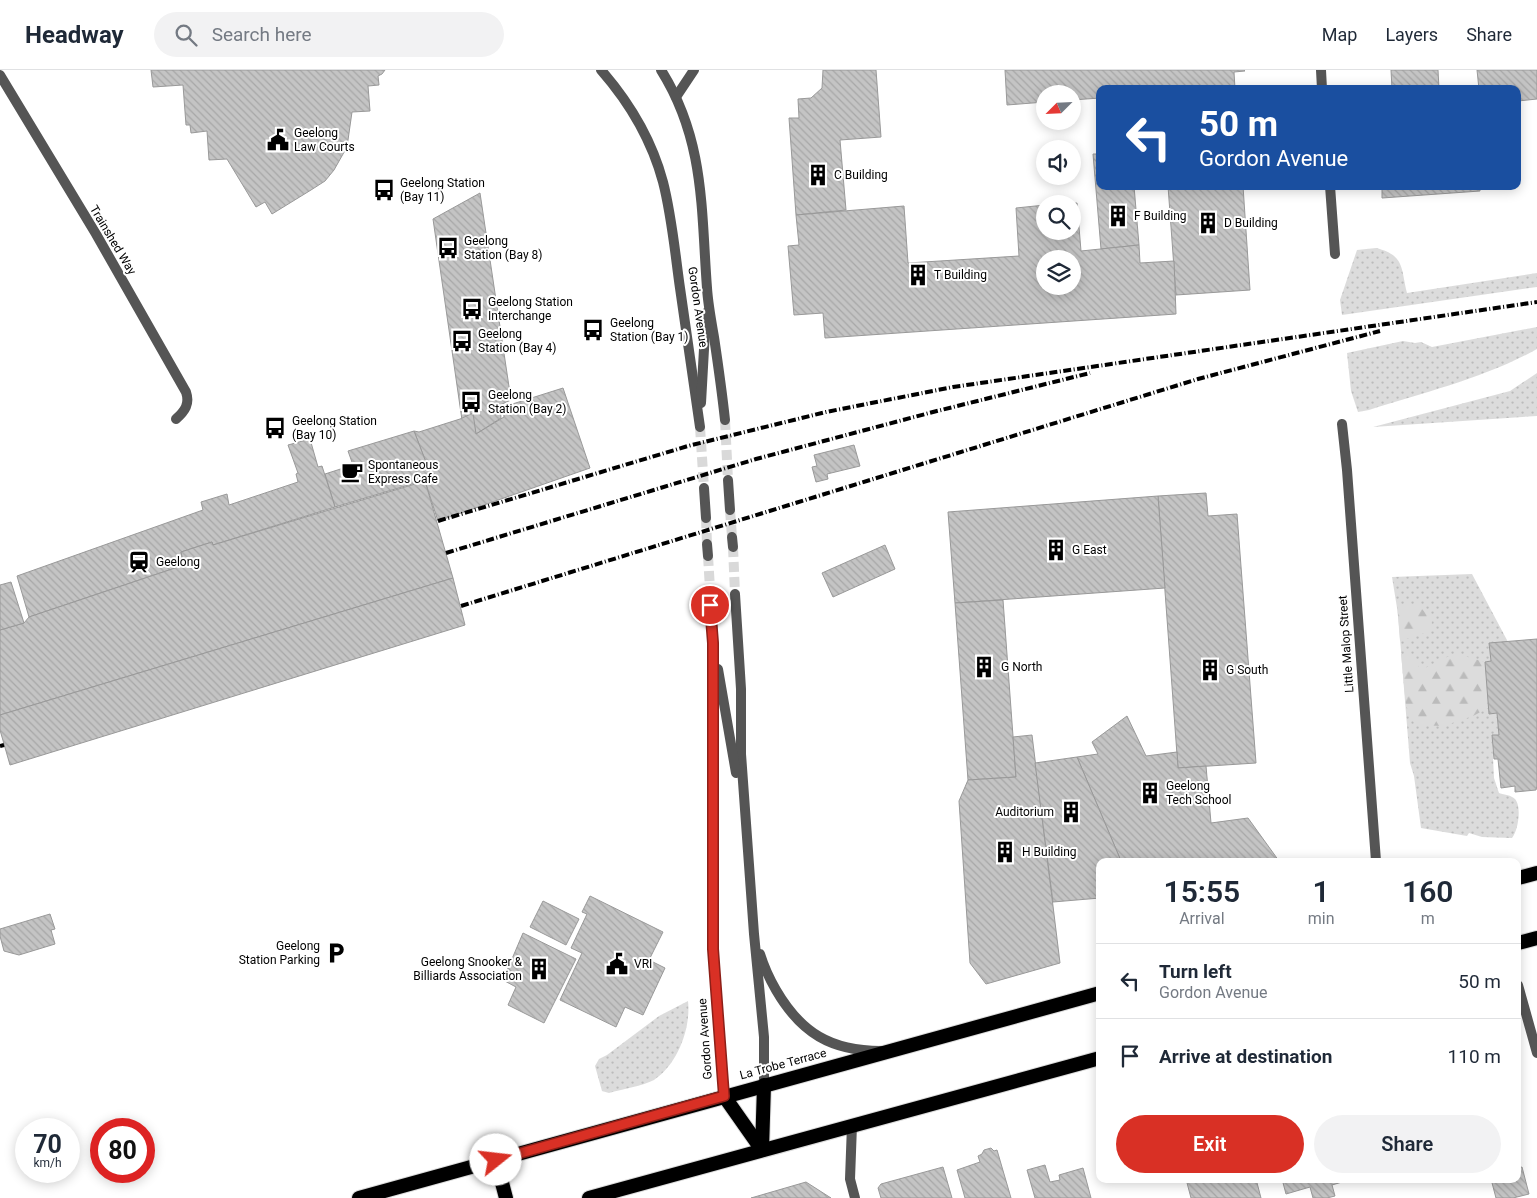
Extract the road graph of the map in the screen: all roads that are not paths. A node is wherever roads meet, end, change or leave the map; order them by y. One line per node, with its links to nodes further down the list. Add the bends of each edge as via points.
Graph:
1 (601, 70): 10 (street, Gordon Avenue, via 636,119 663,182 700,428)
2 (661, 70): 7 (street, Gordon Avenue)
3 (694, 70): 7 (street)
4 (1321, 70): 6 (street)
5 (0, 74): 11 (street, Trainshed Way, via 186,392 189,400)
6 (1322, 85)
7 (676, 97): 10 (street, Gordon Avenue, via 690,132 700,178)
8 (1330, 190): 9 (street)
9 (1335, 254)
10 (707, 289): 12 (street, Gordon Avenue)
11 (176, 419)
12 (725, 420)
13 (1342, 424): 24 (street, Little Malop Street)
14 (728, 480): 16 (street)
15 (704, 488): 17 (street)
16 (730, 510)
17 (706, 518)
18 (707, 544): 19 (street)
19 (708, 556)
20 (735, 594): 23 (street, Gordon Avenue)
21 (710, 605): 22 (street, Gordon Avenue)
22 (713, 643): 23 (street, Gordon Avenue); 36 (street, Gordon Avenue, via 713,949)
23 (745, 821): 27 (street, Gordon Avenue)
24 (1376, 858)
25 (1537, 873): 26 (highway)
26 (1521, 877)
27 (754, 934): 32 (street, via 768,977 792,1015 806,1028 822,1039 846,1048); 35 (street, Gordon Avenue, via 764,1037)
28 (1537, 938): 29 (highway)
29 (1521, 942)
30 (1096, 994): 32 (highway, La Trobe Terrace)
31 (1521, 996): 33 (street)
32 (887, 1051): 35 (highway, La Trobe Terrace)
33 (1537, 1053)
34 (1096, 1059): 37 (highway)
35 (764, 1085): 36 (highway, La Trobe Terrace); 38 (highway, Gordon Avenue)
36 (724, 1096): 38 (highway); 39 (highway, La Trobe Terrace)
37 (852, 1125): 38 (highway); 43 (street, via 850,1180)
38 (762, 1150): 42 (highway)
39 (496, 1160): 40 (highway, La Trobe Terrace); 41 (highway)
40 (359, 1198)
41 (506, 1198)
42 (589, 1198)
43 (855, 1198)

